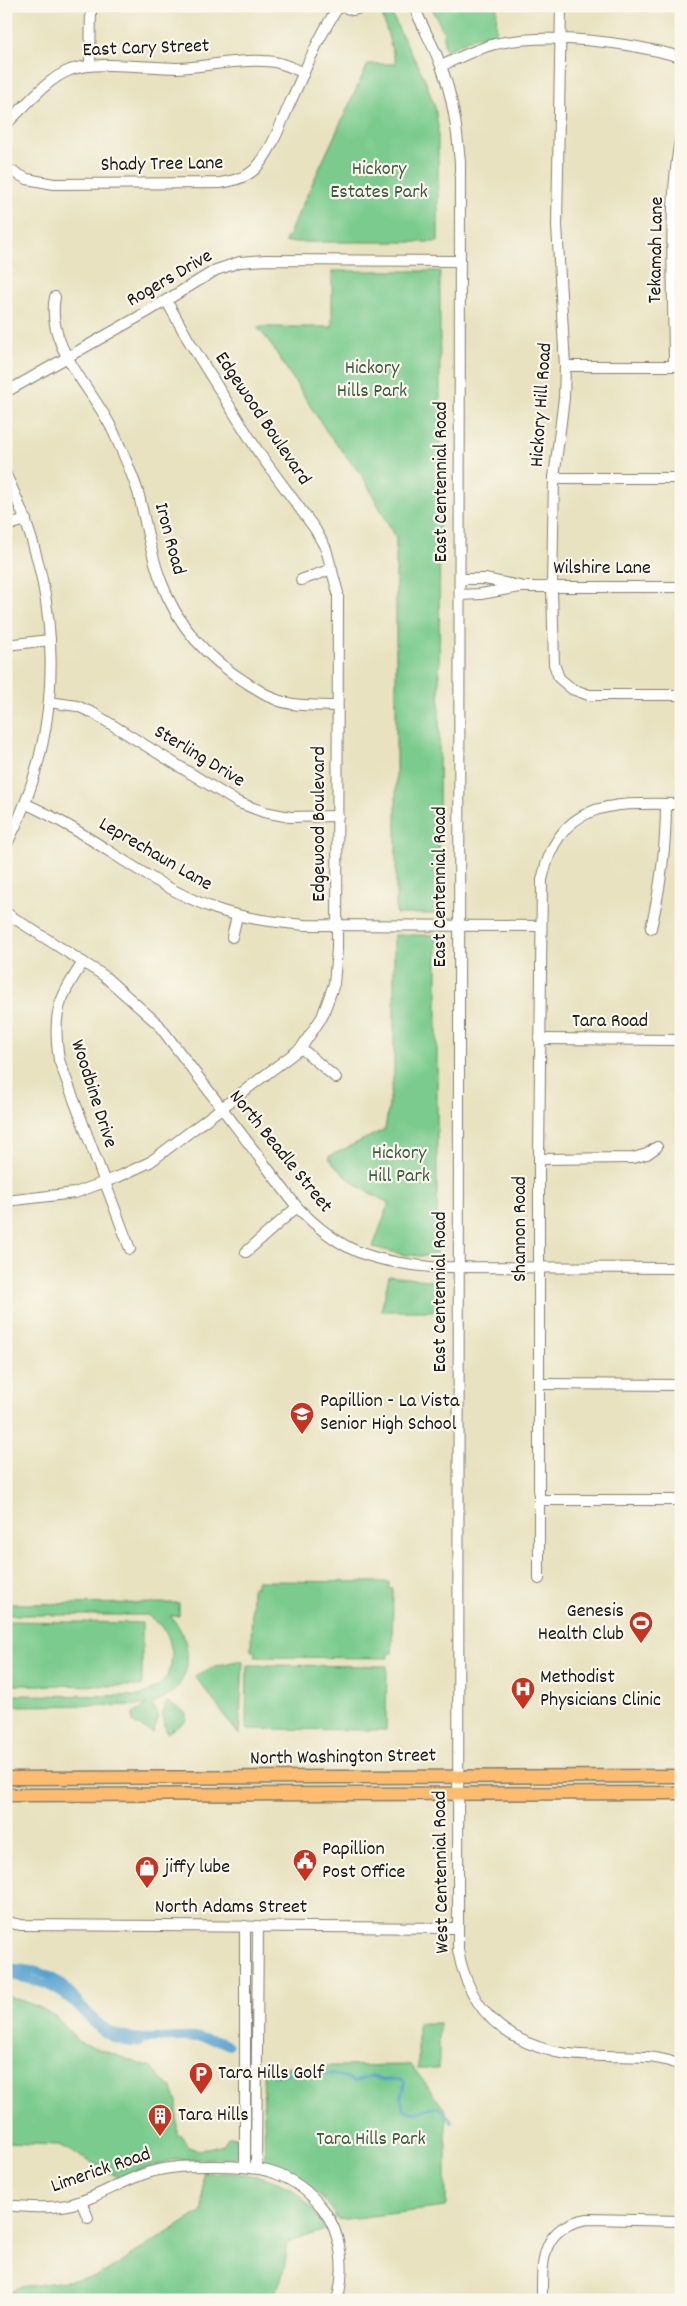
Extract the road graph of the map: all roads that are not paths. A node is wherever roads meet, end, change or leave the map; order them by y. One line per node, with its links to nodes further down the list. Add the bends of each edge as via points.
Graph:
1 (91, 6): 8 (street)
2 (340, 6): 3 (street, Shady Tree Lane, via 352,10); 10 (street, Shady Tree Lane, via 325,28)
3 (369, 6)
4 (414, 6): 9 (street, East Centennial Road)
5 (561, 6): 6 (street, Hickory Hill Road)
6 (561, 40): 7 (street, via 612,43); 9 (street, via 494,44); 18 (street, Hickory Hill Road, via 558,225)
7 (681, 57)
8 (90, 65): 10 (street, East Cary Street, via 177,68 239,60 266,61); 11 (street, East Cary Street, via 70,70 55,79)
9 (442, 66): 14 (street, East Centennial Road, via 450,93 459,154)
10 (304, 73): 13 (street, Shady Tree Lane, via 269,149 254,170 237,180 220,183 54,184 27,179)
11 (6, 124)
12 (681, 135): 19 (street, Tekamah Lane, via 674,217)
13 (6, 168)
14 (459, 261): 16 (street, Rogers Drive, via 240,262 216,270); 27 (street, East Centennial Road)
15 (55, 297): 17 (street, Iron Road, via 54,324)
16 (166, 300): 17 (street, Rogers Drive); 26 (street, Edgewood Boulevard, via 259,453 315,529 326,549)
17 (68, 357): 20 (street, Rogers Drive); 37 (street, Iron Road, via 114,432 137,490 160,579 185,628 207,654 277,700 298,705)
18 (565, 366): 19 (street); 22 (street, Hickory Hill Road)
19 (678, 366)
20 (6, 392)
21 (6, 475): 24 (street)
22 (554, 478): 23 (street); 31 (street, Hickory Hill Road)
23 (681, 478)
24 (26, 520): 25 (street); 33 (street, via 40,564)
25 (6, 526)
26 (332, 570): 28 (street); 37 (street, Edgewood Boulevard, via 338,593)
27 (460, 579): 29 (street, Wilshire Lane, via 485,579); 32 (street, East Centennial Road)
28 (301, 580)
29 (524, 586): 31 (street, Wilshire Lane); 32 (street, Wilshire Lane)
30 (681, 586): 31 (street, Wilshire Lane)
31 (552, 587): 35 (street, Hickory Hill Road, via 554,664 559,678 572,689 589,694)
32 (460, 595): 46 (street, East Centennial Road)
33 (50, 640): 34 (street); 36 (street)
34 (6, 645)
35 (681, 695)
36 (49, 702): 38 (street, via 38,768); 41 (street, Sterling Drive, via 93,712 237,802 290,817)
37 (337, 706): 41 (street, Edgewood Boulevard)
38 (26, 804): 42 (street); 44 (street, Leprechaun Lane, via 50,814 152,878 190,898)
39 (666, 804): 40 (street, Shannon Road); 47 (street, Shannon Road, via 619,804 595,809 567,826 554,843 546,862 542,880); 48 (street, via 660,891)
40 (681, 804)
41 (338, 816): 45 (street, Edgewood Boulevard)
42 (6, 846)
43 (6, 913): 50 (street, North Beadle Street)
44 (237, 916): 45 (street, Leprechaun Lane, via 270,922); 49 (street)
45 (338, 925): 46 (street, Leprechaun Lane); 53 (street, Edgewood Boulevard, via 334,984 322,1017)
46 (458, 926): 47 (street, Leprechaun Lane); 63 (street, East Centennial Road)
47 (541, 926): 51 (street, Shannon Road)
48 (651, 928)
49 (232, 937)
50 (83, 962): 55 (street, North Beadle Street, via 103,975 158,1024); 58 (street, Woodbine Drive, via 57,1011 56,1038 59,1060)
51 (539, 1040): 52 (street, Tara Road); 57 (street, Shannon Road)
52 (681, 1040)
53 (301, 1048): 54 (street); 55 (street, Edgewood Boulevard)
54 (336, 1078)
55 (220, 1108): 58 (street, Edgewood Boulevard, via 150,1162); 60 (street, North Beadle Street)
56 (657, 1147): 57 (street, via 633,1158)
57 (538, 1159): 64 (street, Shannon Road)
58 (105, 1182): 59 (street, Edgewood Boulevard, via 75,1193); 61 (street, Woodbine Drive)
59 (6, 1200)
60 (297, 1207): 62 (street); 63 (street, North Beadle Street, via 330,1238 361,1254 392,1263)
61 (130, 1249)
62 (246, 1252)
63 (459, 1268): 64 (street, North Beadle Street); 71 (street, East Centennial Road)
64 (539, 1268): 65 (street, North Beadle Street); 66 (street, Shannon Road)
65 (681, 1268)
66 (539, 1384): 67 (street); 68 (street, Shannon Road)
67 (681, 1385)
68 (539, 1500): 69 (street); 70 (street, Shannon Road)
69 (681, 1500)
70 (539, 1579)
71 (458, 1776): 72 (main road, North Washington Street); 73 (main road, North Washington Street); 74 (street, West Centennial Road)
72 (681, 1776)
73 (6, 1778)
74 (458, 1793): 75 (main road, North Washington Street); 76 (main road, North Washington Street); 80 (street, West Centennial Road)
75 (681, 1793)
76 (6, 1795)
77 (6, 1922): 78 (street, North Adams Street, via 21,1925)
78 (246, 1926): 79 (street, North Adams Street); 82 (street)
79 (258, 1926): 80 (street, North Adams Street); 83 (street)
80 (456, 1928): 81 (street, West Centennial Road, via 461,1968 479,2006 511,2035 554,2052 658,2059)
81 (681, 2066)
82 (245, 2166): 83 (street, Limerick Road); 84 (street, Limerick Road, via 160,2169)
83 (256, 2167): 88 (street, Limerick Road, via 302,2187 329,2217 342,2261)
84 (81, 2200): 85 (street, Limerick Road, via 49,2207); 86 (street)
85 (6, 2205)
86 (88, 2218)
87 (681, 2221): 89 (street, via 577,2220 556,2233 546,2247 542,2263)
88 (337, 2300)
89 (542, 2300)

